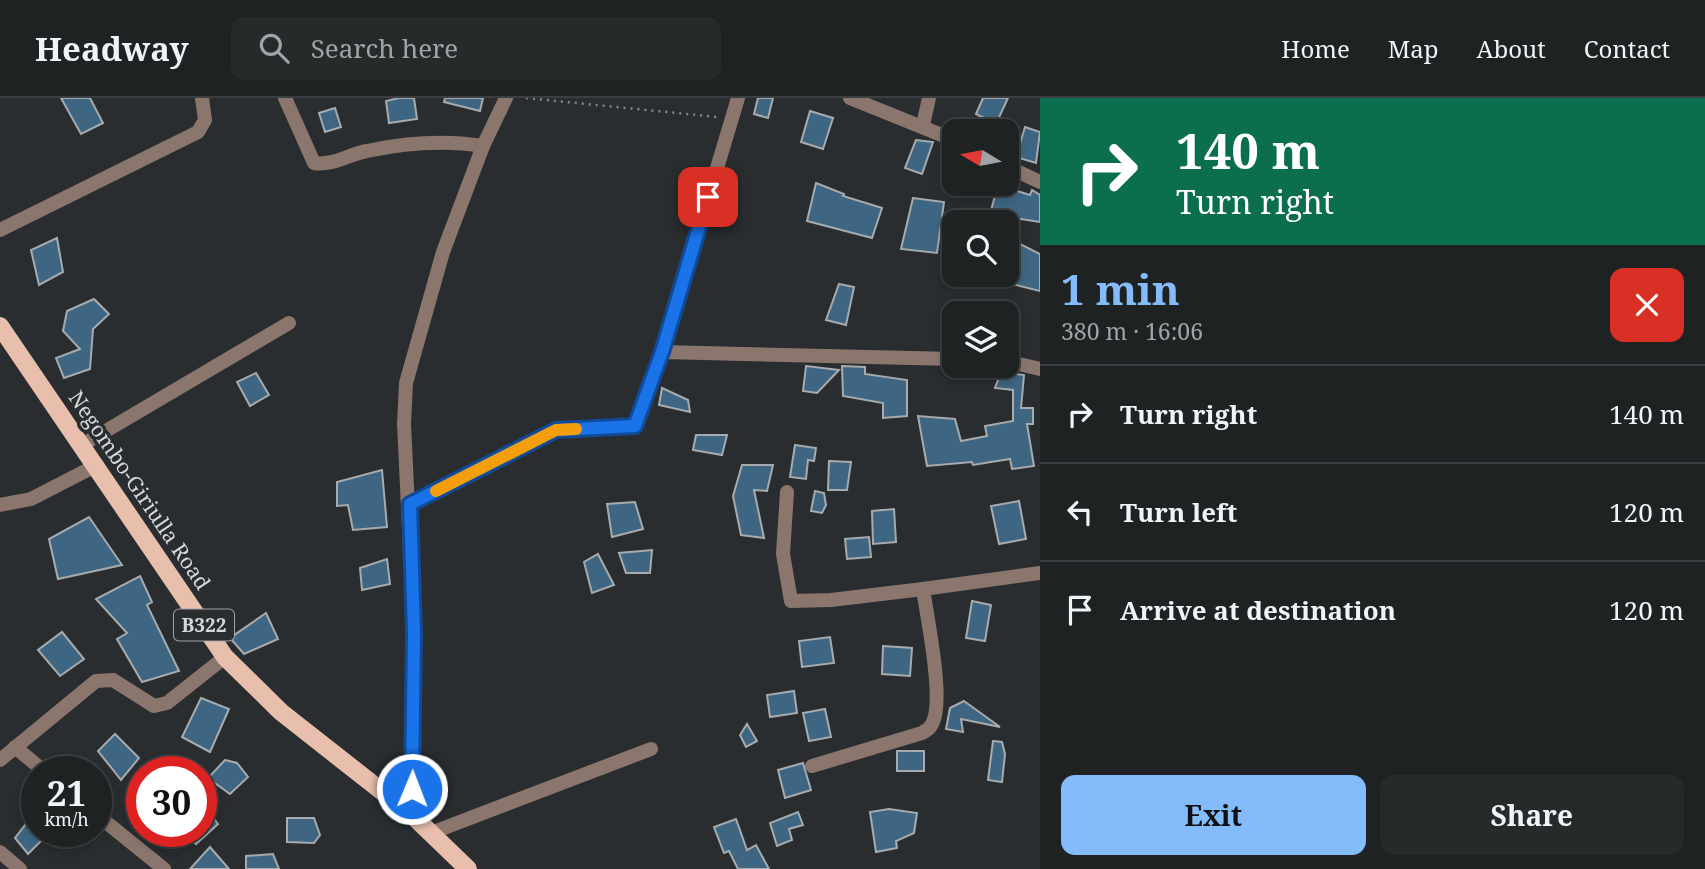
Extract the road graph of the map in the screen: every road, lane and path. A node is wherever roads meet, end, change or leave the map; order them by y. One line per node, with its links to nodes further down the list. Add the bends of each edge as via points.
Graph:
1 (202, 98): 14 (street, via 205,120 198,132)
2 (285, 98): 11 (street, via 314,163 324,165 366,151 453,141)
3 (506, 98): 11 (street)
4 (526, 98): 8 (path)
5 (738, 98): 8 (street)
6 (850, 98): 9 (street)
7 (929, 98): 9 (street)
8 (731, 119): 17 (street)
9 (923, 125): 10 (street)
10 (942, 134)
11 (483, 146): 24 (street, via 443,252 406,383)
12 (1019, 172): 13 (street)
13 (1040, 182)
14 (0, 230)
15 (289, 323): 21 (street)
16 (0, 326): 21 (main road, Negombo-Giriulla Road / B322)
17 (662, 352): 18 (street); 24 (street, via 635,426 556,430)
18 (942, 359)
19 (1019, 364): 20 (street)
20 (1040, 369)
21 (82, 445): 22 (main road, Negombo-Giriulla Road / B322)
22 (97, 465): 25 (street, via 31,499); 28 (main road, Negombo-Giriulla Road / B322)
23 (787, 492): 27 (street, via 783,554 790,601)
24 (410, 504): 34 (street)
25 (0, 505)
26 (1040, 573): 27 (street)
27 (923, 589): 33 (street, via 933,652 936,712 932,725 922,733)
28 (225, 657): 29 (street, via 167,703 154,706 113,680 96,681); 34 (main road, Negombo-Giriulla Road / B322, via 281,712)
29 (15, 747): 31 (street); 32 (street)
30 (651, 749): 36 (street)
31 (26, 756)
32 (0, 760)
33 (812, 766)
34 (412, 816): 36 (main road, Negombo-Giriulla Road / B322)
35 (112, 827): 39 (street)
36 (431, 833): 40 (main road, Negombo-Giriulla Road / B322)
37 (0, 852): 38 (street)
38 (20, 869)
39 (164, 869)
40 (468, 869)

